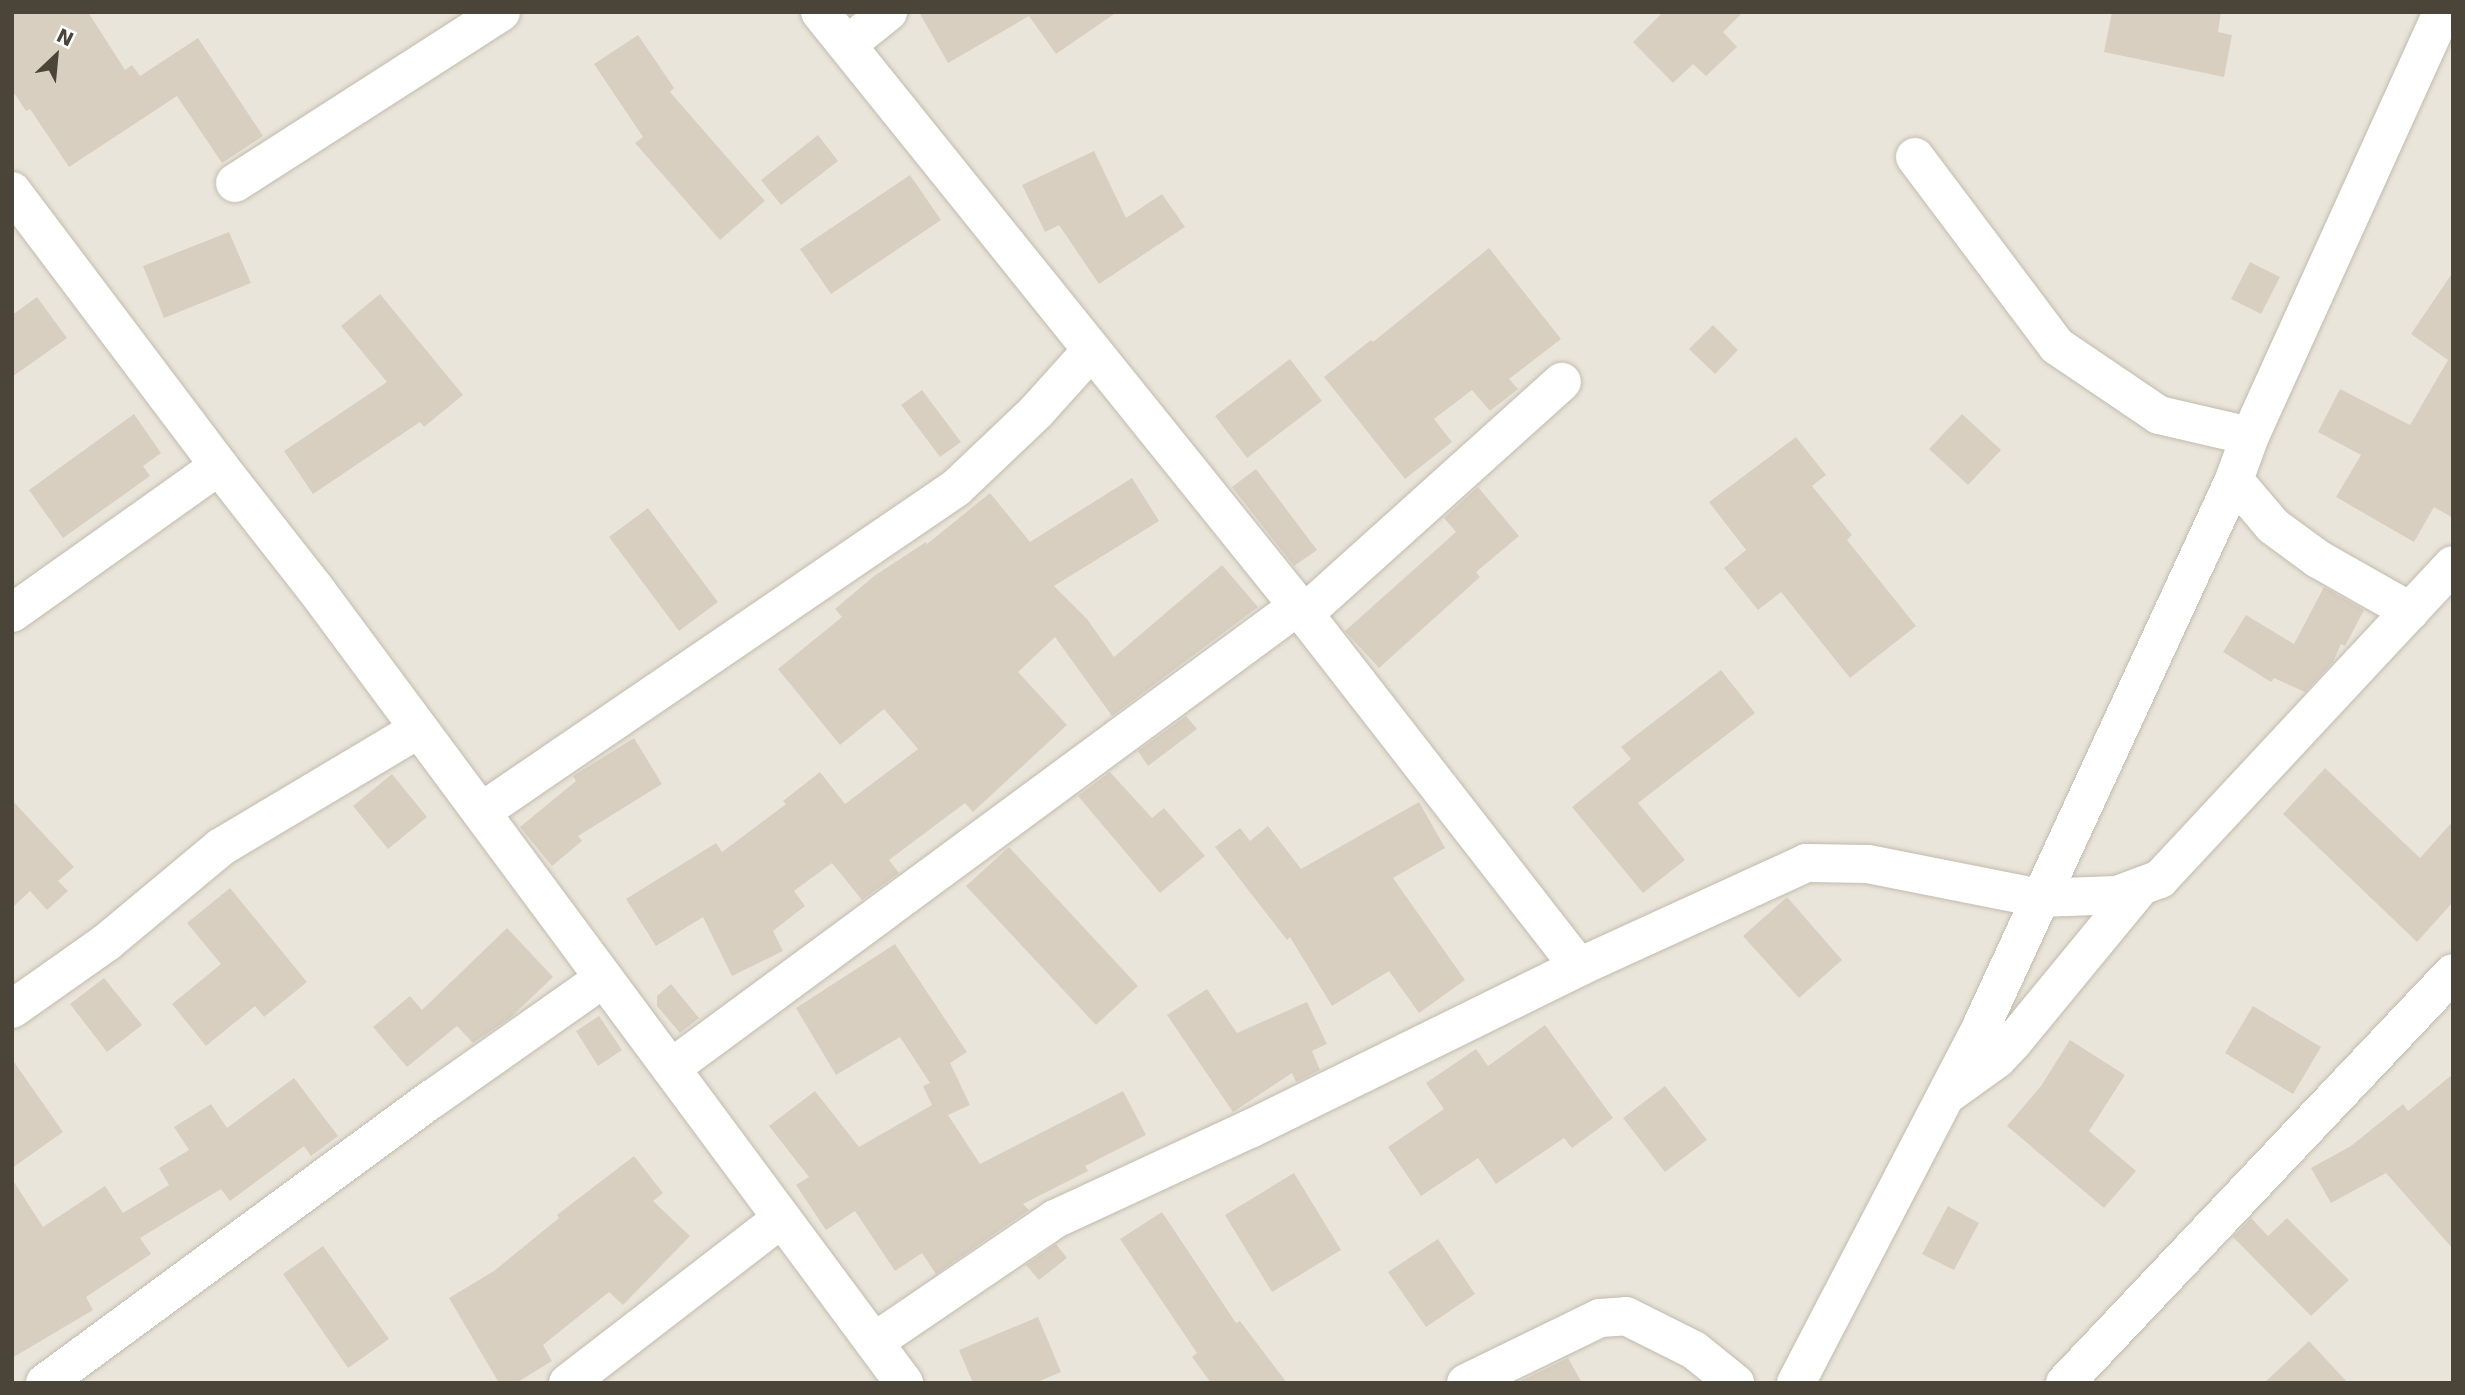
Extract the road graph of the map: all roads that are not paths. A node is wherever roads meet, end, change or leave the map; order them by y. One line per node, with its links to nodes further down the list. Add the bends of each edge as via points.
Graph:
1 (501, 12): 7 (street)
2 (821, 12): 5 (street)
3 (888, 12): 5 (street)
4 (2442, 12): 11 (street)
5 (847, 45): 9 (street)
6 (1915, 157): 11 (street, via 2057,346 2159,415)
7 (235, 183)
8 (12, 191): 12 (street)
9 (1091, 351): 15 (street); 19 (street, via 1036,412 956,488)
10 (1562, 382): 15 (street)
11 (2249, 436): 13 (street)
12 (219, 467): 17 (street); 18 (street)
13 (2234, 480): 16 (street, via 2273,526 2318,559); 21 (street)
14 (2453, 565): 16 (street)
15 (1301, 610): 22 (street); 26 (street)
16 (2410, 611): 20 (street, via 2160,879)
17 (12, 613)
18 (419, 729): 19 (street); 25 (street, via 221,848 107,942)
19 (481, 812): 24 (street)
20 (2138, 890): 21 (street, via 2088,898); 27 (street, via 2005,1051)
21 (2040, 898): 22 (street, via 1868,864 1806,863); 27 (street)
22 (1579, 967): 29 (street, via 1055,1219)
23 (2453, 973): 36 (street)
24 (604, 978): 26 (street); 30 (street)
25 (12, 1009)
26 (671, 1068): 28 (street)
27 (1946, 1095): 35 (street)
28 (782, 1218): 29 (street); 31 (street)
29 (874, 1342): 32 (street)
30 (45, 1383)
31 (568, 1383)
32 (904, 1383)
33 (1466, 1383): 34 (street, via 1600,1318 1626,1316 1694,1350)
34 (1735, 1383)
35 (1796, 1383)
36 (2065, 1383)

